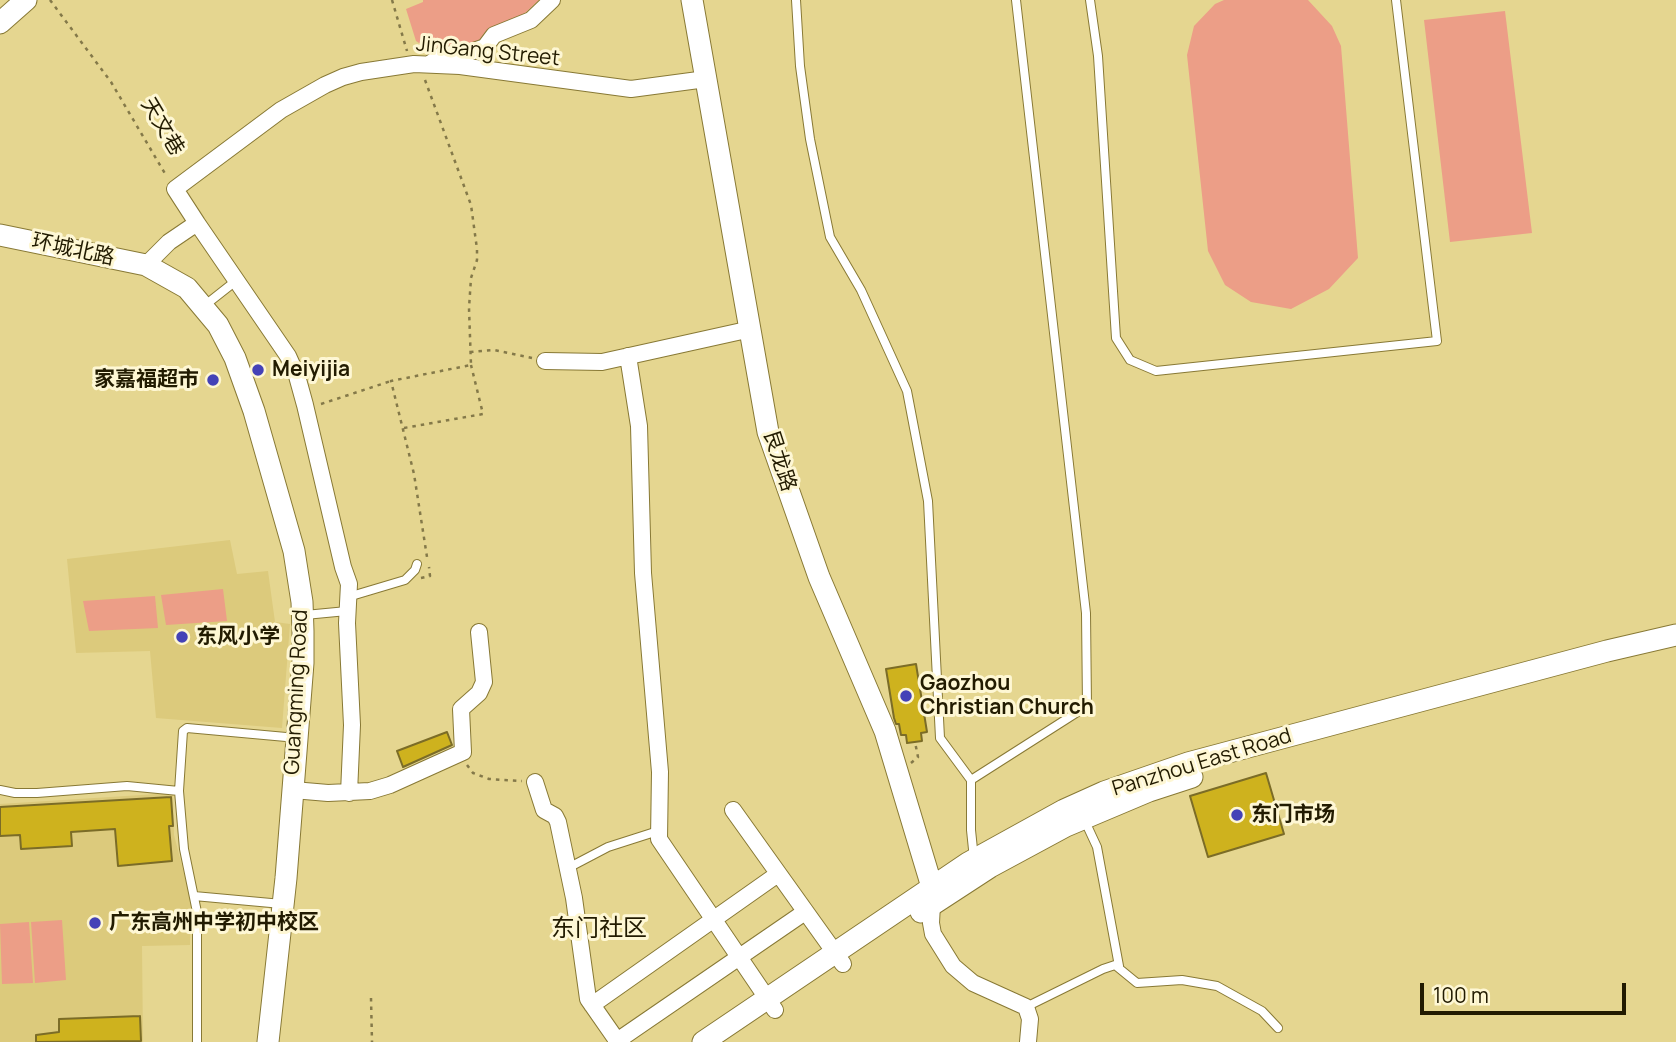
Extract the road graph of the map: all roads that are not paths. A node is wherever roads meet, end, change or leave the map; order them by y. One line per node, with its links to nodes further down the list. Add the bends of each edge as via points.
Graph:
1 (26, 0): 8 (street)
2 (552, 0): 9 (street, via 531,20 494,35 485,47)
3 (692, 0): 10 (street, 艮龙路)
4 (796, 0): 27 (lane, via 810,139 830,237 861,290 907,391 928,501 940,738)
5 (1016, 0): 27 (lane, via 1086,613 1087,706)
6 (1090, 0): 7 (lane, via 1098,56 1116,338 1130,360 1156,371 1437,341)
7 (1396, 0)
8 (0, 23)
9 (420, 64): 10 (street, JinGang Street, via 631,89); 11 (street, JinGang Street, via 361,72 325,85 281,110)
10 (706, 79): 17 (street, 艮龙路)
11 (175, 189): 12 (street, 天文巷)
12 (197, 223): 14 (street); 15 (street, 天文巷)
13 (0, 235): 14 (street, 环城北路)
14 (146, 265): 16 (street, Guangming Road, via 187,288)
15 (237, 280): 16 (lane); 21 (street, 天文巷, via 297,376 349,581)
16 (204, 306): 22 (street, Guangming Road, via 235,358 254,411 287,522)
17 (751, 329): 18 (street); 39 (street, 艮龙路, via 768,432 819,577 885,731)
18 (628, 356): 19 (street, via 602,362); 35 (street, via 640,433 643,573 660,772)
19 (545, 360)
20 (417, 564): 21 (lane, via 411,576 400,583)
21 (348, 604): 22 (lane); 32 (street, 天文巷)
22 (302, 615): 26 (street, Guangming Road)
23 (479, 632): 32 (street, via 484,682 461,709 463,752 390,785)
24 (1676, 635): 34 (street, Panzhou East Road, via 1188,763 1148,775)
25 (1676, 648): 34 (street, Panzhou East Road, via 1588,667)
26 (297, 738): 30 (street, Guangming Road); 31 (lane, via 184,729)
27 (971, 780): 37 (lane)
28 (535, 782): 36 (street, via 544,810 558,820)
29 (0, 790): 31 (lane, via 26,793 127,786)
30 (293, 790): 32 (street); 41 (street, Guangming Road)
31 (179, 791): 40 (lane)
32 (349, 793)
33 (733, 810): 38 (street)
34 (1079, 812): 37 (street, Panzhou East Road); 46 (lane, via 1097,846)
35 (658, 831): 36 (lane, via 608,846); 43 (street, via 660,842)
36 (568, 868): 48 (street)
37 (976, 868): 39 (street, Panzhou East Road)
38 (778, 874): 42 (street); 43 (street)
39 (932, 895): 45 (street, Panzhou East Road); 49 (street, via 933,934 953,966 973,983)
40 (194, 896): 41 (lane); 52 (lane)
41 (284, 905): 53 (street, Guangming Road)
42 (805, 912): 44 (street); 45 (street)
43 (713, 920): 44 (street); 48 (street)
44 (738, 956): 47 (street); 51 (street)
45 (839, 959): 47 (street, Panzhou East Road)
46 (1119, 966): 49 (lane, via 1102,969); 50 (lane, via 1137,983 1182,981 1217,986 1262,1011)
47 (771, 1004): 54 (street, Panzhou East Road); 55 (street, Panzhou East Road)
48 (592, 1005): 51 (street)
49 (1026, 1007): 56 (street)
50 (1279, 1028)
51 (617, 1041)
52 (197, 1042)
53 (268, 1042)
54 (704, 1042)
55 (728, 1042)
56 (1028, 1042)

